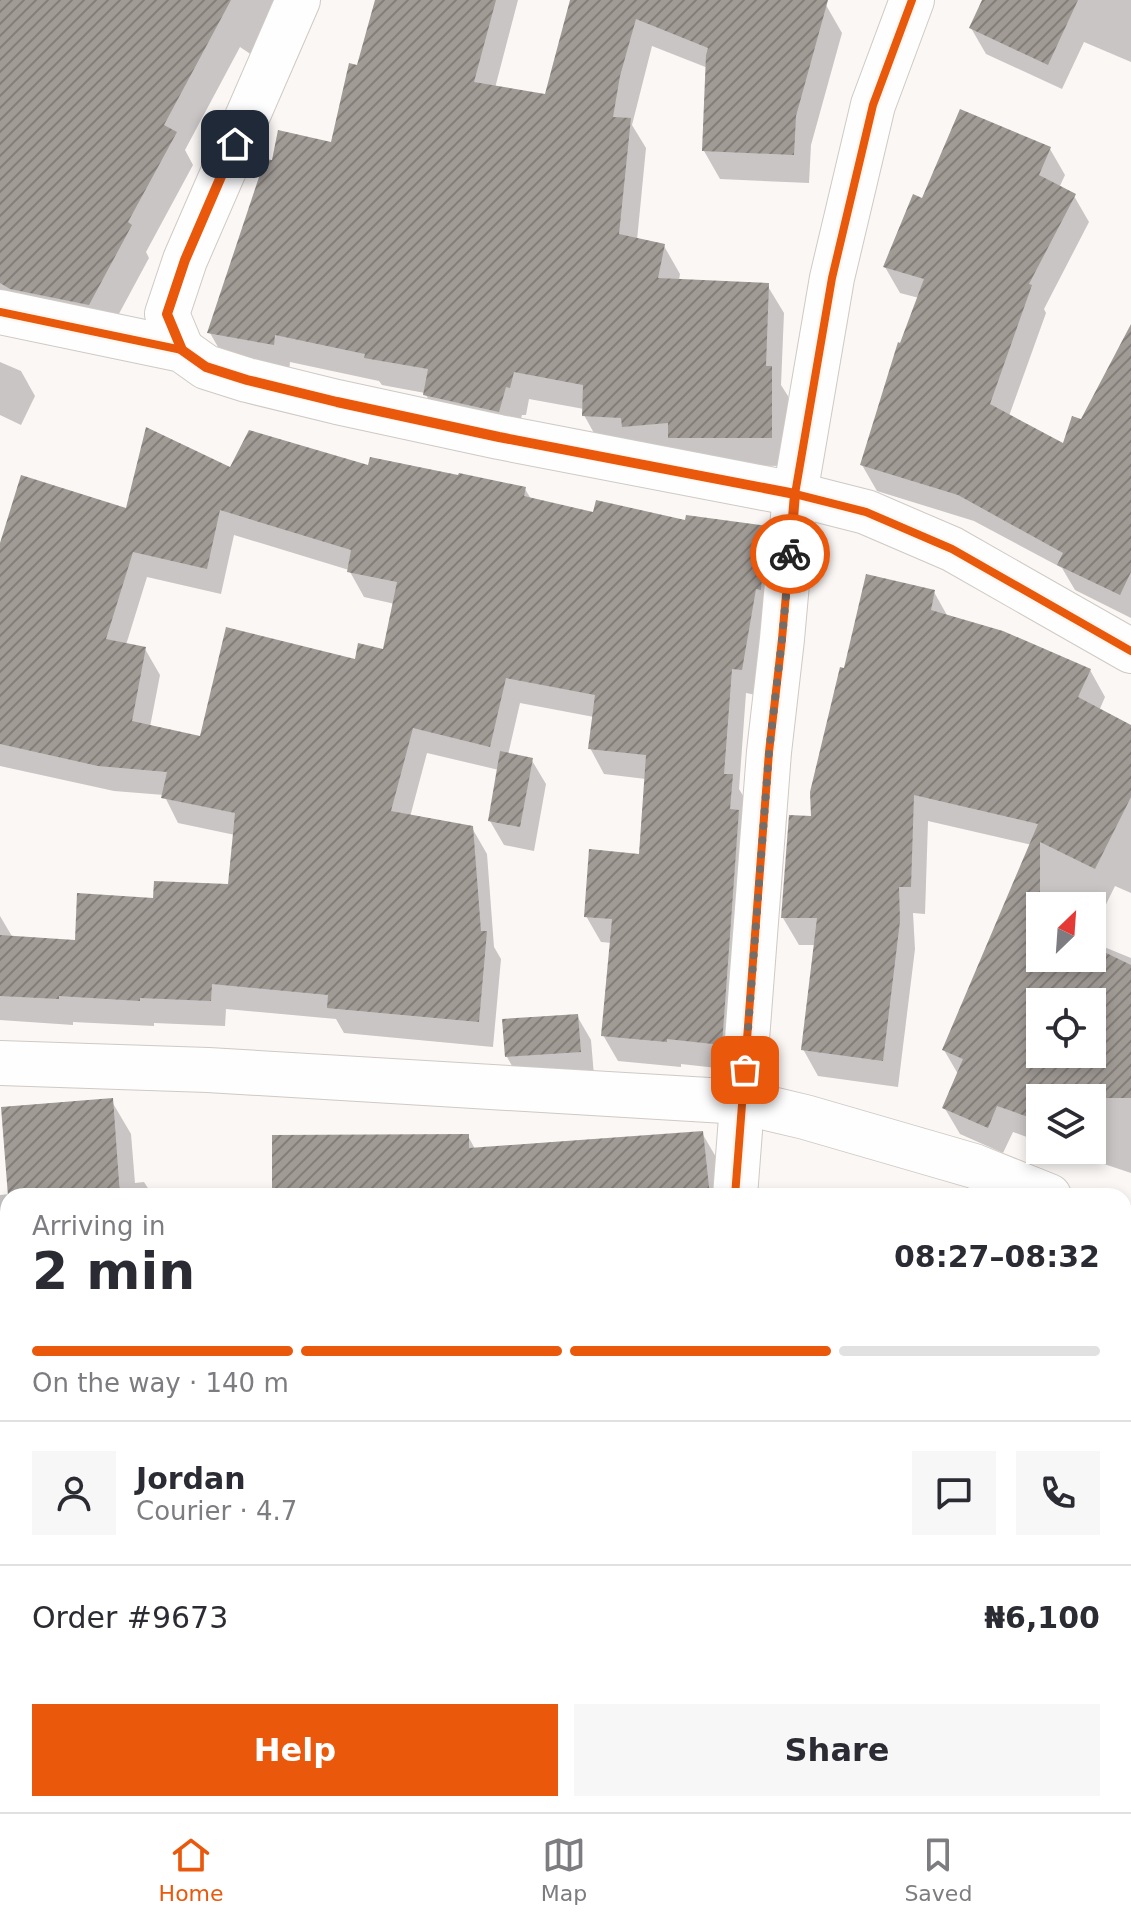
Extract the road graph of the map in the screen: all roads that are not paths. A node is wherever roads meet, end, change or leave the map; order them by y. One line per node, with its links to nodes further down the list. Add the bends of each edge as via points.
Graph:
1 (298, 0): 4 (street, via 185,260 167,314)
2 (912, 0): 5 (street, via 873,105 832,278)
3 (0, 312): 4 (street)
4 (182, 350): 5 (street, via 206,367 337,402)
5 (795, 494): 6 (street, via 866,512 952,549); 8 (street)
6 (1131, 651)
7 (0, 1063): 8 (street)
8 (742, 1102): 9 (street); 10 (street, via 974,1166)
9 (736, 1188)
10 (1029, 1188)

